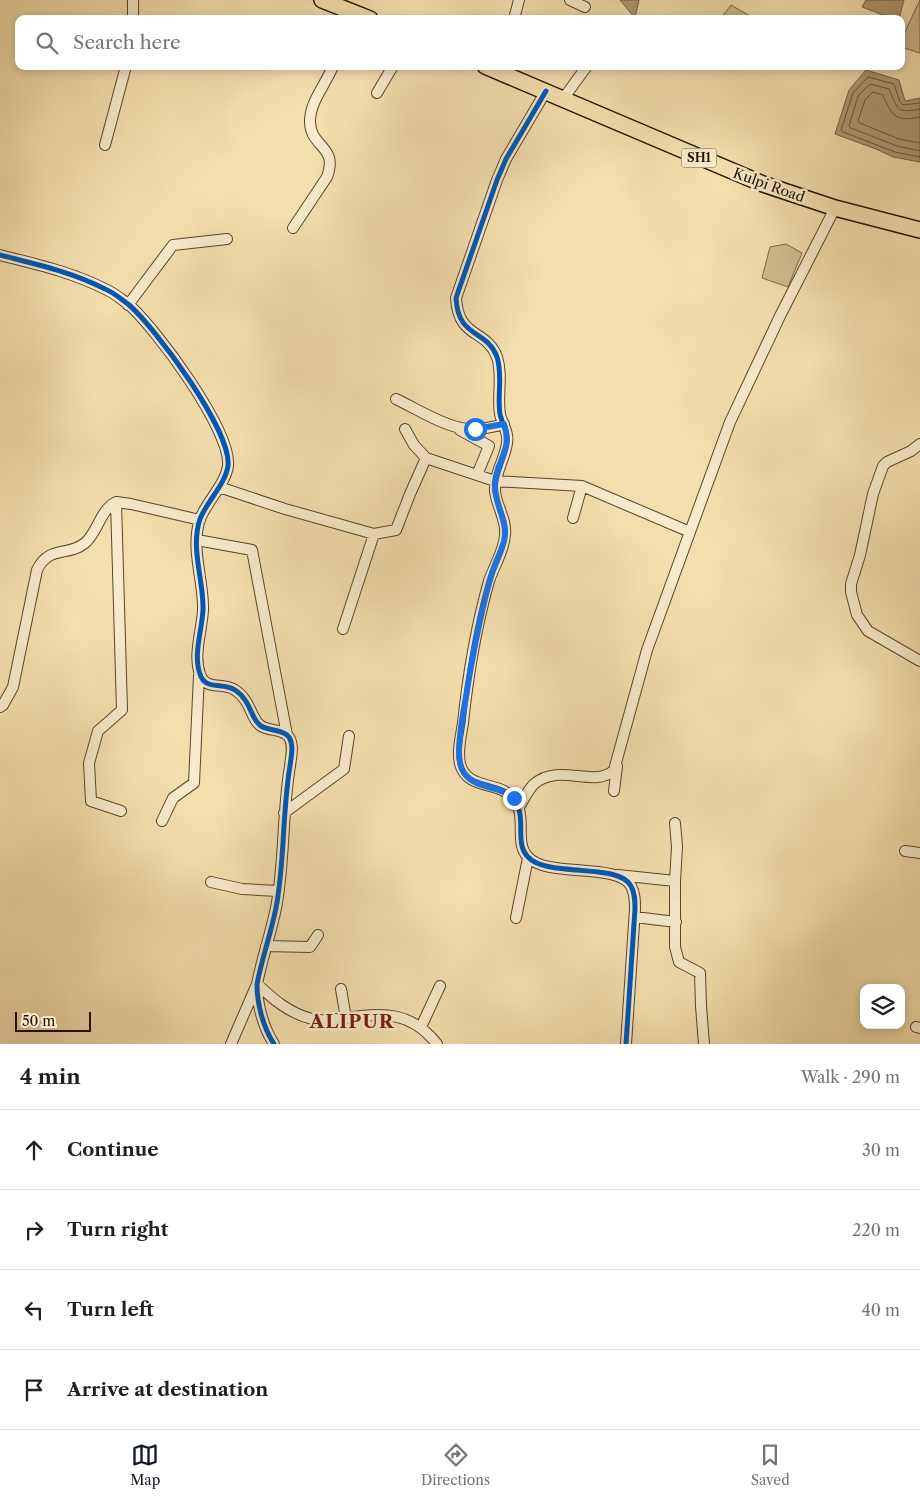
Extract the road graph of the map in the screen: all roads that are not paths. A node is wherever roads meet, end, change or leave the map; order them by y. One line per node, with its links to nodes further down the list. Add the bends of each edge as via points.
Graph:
1 (134, 0): 6 (street)
2 (322, 0): 7 (main road)
3 (519, 0): 8 (street)
4 (570, 0): 5 (street)
5 (585, 6)
6 (133, 15)
7 (352, 15)
8 (515, 15)
9 (125, 70): 17 (street)
10 (331, 70): 19 (street, via 310,120 316,139 331,160 330,168)
11 (391, 70): 15 (street)
12 (499, 70): 14 (main road, Kulpi Road / SH1)
13 (584, 70): 16 (street)
14 (546, 91): 16 (main road, Kulpi Road / SH1); 25 (street, via 506,159 456,298 459,317 465,326 492,348 497,358 499,405)
15 (377, 93)
16 (564, 99): 18 (main road, Kulpi Road / SH1, via 754,180)
17 (105, 145)
18 (836, 208): 20 (main road, Kulpi Road / SH1); 37 (street, via 730,422)
19 (293, 228)
20 (920, 230)
21 (227, 239): 23 (street, via 173,245)
22 (0, 255): 23 (street, via 76,277 106,289)
23 (128, 304): 33 (street, via 182,369 214,424 227,454 228,466)
24 (396, 399): 26 (street)
25 (504, 424): 26 (street, via 475,429); 31 (street, via 508,442)
26 (451, 426): 30 (street, via 489,446)
27 (405, 429): 29 (street)
28 (920, 444): 41 (street, via 883,466 873,494 851,592 857,615 868,631)
29 (426, 458): 30 (street); 38 (street, via 396,530)
30 (477, 475): 31 (street)
31 (495, 481): 32 (street); 48 (street, via 505,534 480,616 464,707 460,765 470,780 507,792)
32 (582, 486): 35 (street); 37 (street)
33 (218, 487): 36 (street); 38 (street)
34 (116, 502): 36 (street); 43 (street, via 107,509 84,543 52,554 40,563 13,687); 49 (street, via 122,710 98,731 89,763 91,802)
35 (573, 518)
36 (200, 520): 39 (street)
37 (690, 532): 46 (street, via 647,650)
38 (374, 534): 40 (street)
39 (197, 540): 42 (street, via 203,610); 44 (street, via 252,550)
40 (343, 629)
41 (920, 661)
42 (199, 674): 44 (street, via 209,685 234,689 247,700 260,726); 51 (street, via 194,783 173,798)
43 (0, 707)
44 (287, 735): 50 (street, via 292,754)
45 (349, 736): 50 (street, via 344,769)
46 (617, 763): 47 (street); 48 (street, via 614,770 603,777 560,774 543,779 528,791)
47 (614, 791)
48 (519, 807): 55 (street, via 522,848)
49 (121, 811)
50 (284, 813): 59 (street)
51 (162, 821)
52 (675, 823): 57 (street, via 678,848)
53 (905, 851): 54 (street)
54 (920, 853)
55 (528, 858): 56 (street, via 540,864); 61 (street)
56 (612, 875): 57 (street); 60 (street, via 630,885)
57 (675, 881): 62 (street)
58 (212, 882): 59 (street, via 242,889)
59 (278, 891): 64 (street)
60 (635, 917): 62 (street); 73 (street)
61 (516, 918)
62 (676, 922): 74 (street, via 674,948 679,962 700,973)
63 (318, 935): 64 (street, via 310,947)
64 (266, 946): 65 (street)
65 (257, 984): 68 (street, via 292,1012 322,1020); 70 (street, via 257,997); 71 (street)
66 (440, 986): 69 (street)
67 (341, 989): 68 (street)
68 (346, 1018): 69 (street, via 381,1014 402,1018)
69 (420, 1027): 72 (street)
70 (273, 1043)
71 (231, 1044)
72 (438, 1044)
73 (626, 1044)
74 (704, 1044)

